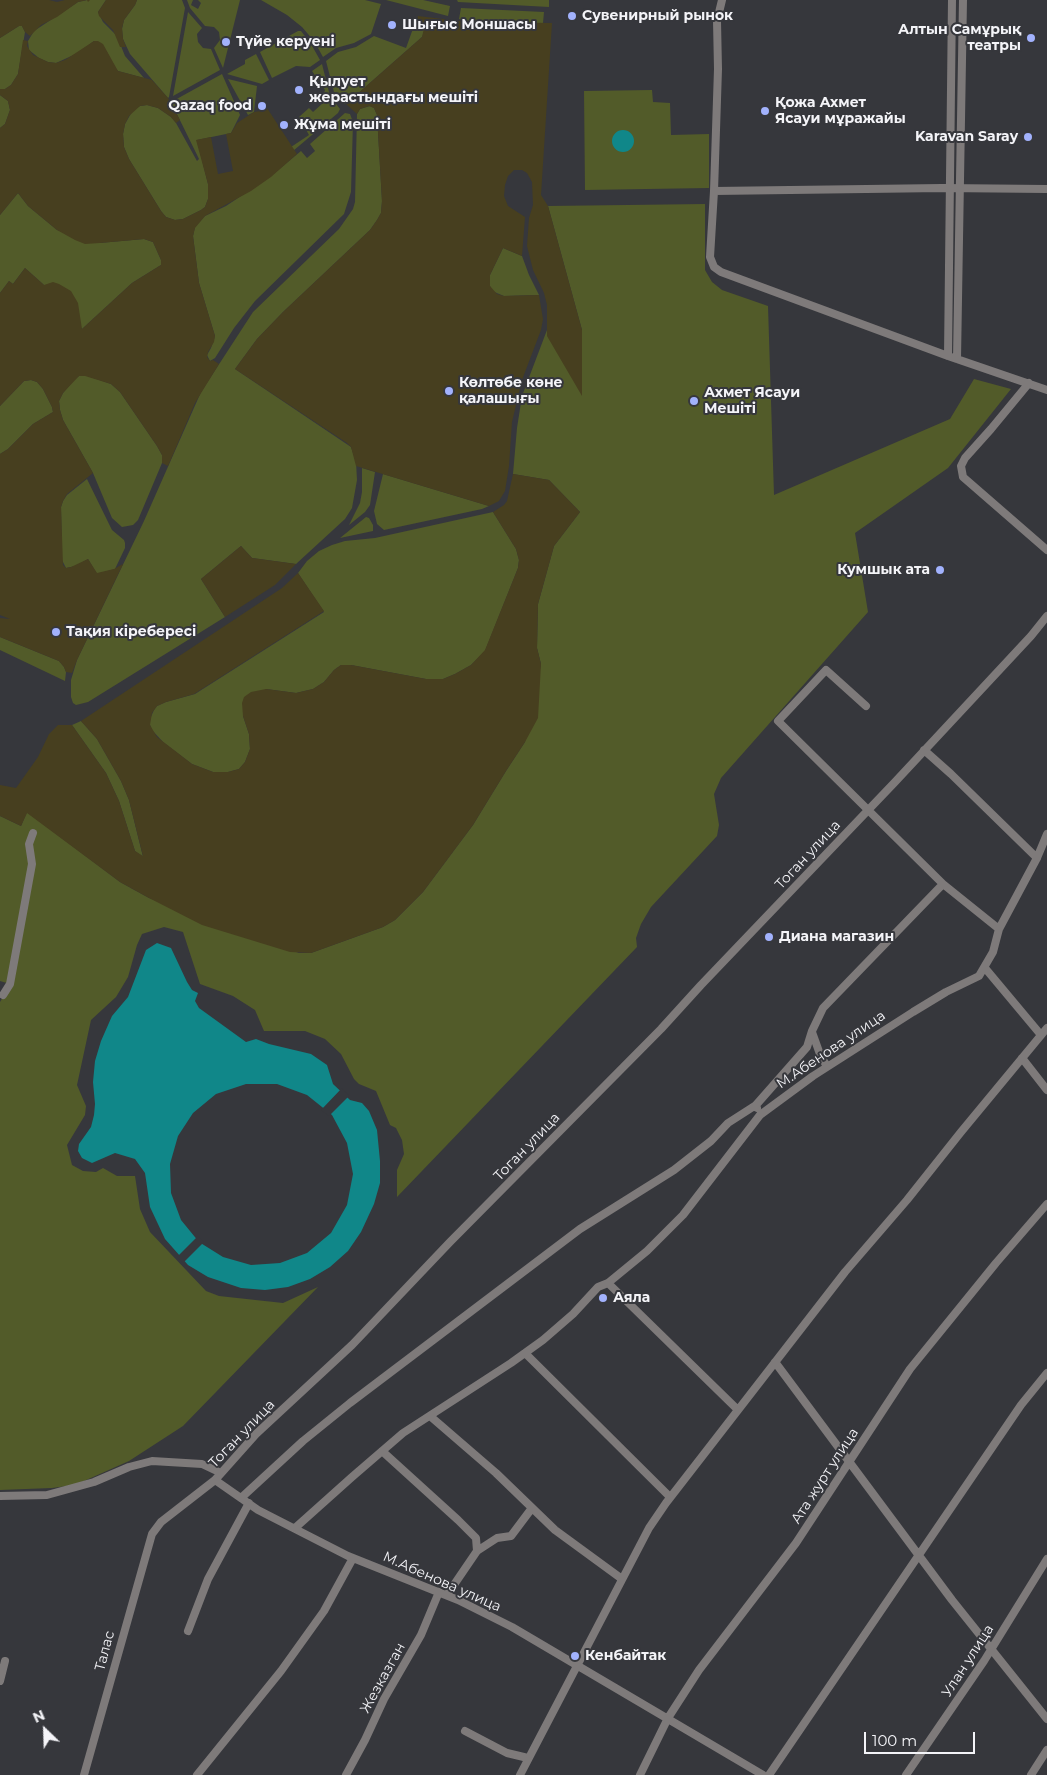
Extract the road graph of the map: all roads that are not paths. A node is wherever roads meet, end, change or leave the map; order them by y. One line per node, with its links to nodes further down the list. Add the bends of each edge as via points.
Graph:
1 (722, 0): 7 (street, via 717,21)
2 (952, 0): 4 (street)
3 (964, 0): 5 (street)
4 (950, 188): 5 (street); 7 (street); 8 (street)
5 (961, 188): 6 (street); 9 (street)
6 (1047, 189)
7 (714, 191): 8 (street, via 710,257 714,267 721,272)
8 (948, 356): 9 (street)
9 (957, 359): 10 (street)
10 (1029, 383): 11 (street); 12 (street, via 960,466 963,477)
11 (1046, 388)
12 (1047, 550)
13 (1047, 616): 15 (street, Тоган улица)
14 (866, 706): 16 (street, via 826,670 778,721)
15 (924, 750): 16 (street, Тоган улица); 19 (street)
16 (868, 810): 20 (street); 41 (street, Тоган улица, via 661,1029 352,1345 256,1434)
17 (33, 833): 23 (street, via 29,844 32,864 10,984)
18 (1047, 834): 19 (street)
19 (1037, 858): 21 (street)
20 (943, 884): 21 (street); 25 (street, via 823,1008)
21 (999, 929): 22 (street)
22 (986, 968): 26 (street); 28 (street, М.Абенова улица, via 980,976 938,997)
23 (4, 995)
24 (1047, 1028): 26 (street)
25 (812, 1031): 28 (street); 30 (street, via 807,1047)
26 (1041, 1036): 27 (street)
27 (1022, 1058): 29 (street); 35 (street)
28 (827, 1066): 31 (street, М.Абенова улица)
29 (1047, 1090)
30 (756, 1105): 31 (street); 45 (street, via 728,1123 674,1170 580,1229 350,1403)
31 (760, 1115): 33 (street, М.Абенова улица, via 683,1215)
32 (1047, 1204): 40 (street, Ата журт улица, via 910,1370)
33 (608, 1283): 34 (street, М.Абенова улица, via 598,1287 573,1314); 37 (street)
34 (525, 1353): 38 (street, М.Абенова улица); 44 (street)
35 (775, 1362): 37 (street); 40 (street)
36 (1047, 1373): 51 (street, via 1021,1405)
37 (738, 1410): 44 (street)
38 (430, 1416): 39 (street, М.Абенова улица); 47 (street)
39 (382, 1452): 48 (street, М.Абенова улица); 50 (street, via 476,1538)
40 (850, 1461): 51 (street); 62 (street, Ата журт улица, via 796,1543 699,1670)
41 (221, 1472): 42 (street, Тоган улица); 43 (street, via 202,1464 152,1461 47,1495)
42 (215, 1480): 45 (street, М.Абенова улица); 49 (street, Тоган улица, via 161,1522)
43 (0, 1496)
44 (670, 1497): 54 (street)
45 (241, 1498): 46 (street, М.Абенова улица)
46 (249, 1503): 48 (street, М.Абенова улица); 57 (street, via 208,1579)
47 (532, 1508): 50 (street, via 512,1536 498,1538); 54 (street, via 555,1530)
48 (295, 1528): 52 (street, М.Абенова улица)
49 (152, 1534): 67 (street, Талас)
50 (477, 1551): 56 (street)
51 (918, 1554): 58 (street); 73 (street)
52 (353, 1558): 55 (street, М.Абенова улица); 68 (street, via 324,1611 281,1671)
53 (1047, 1559): 58 (street, Улан улица)
54 (622, 1579): 60 (street)
55 (439, 1592): 56 (street, М.Абенова улица); 69 (street, Жезказган, via 422,1635 384,1699)
56 (447, 1596): 60 (street, М.Абенова улица, via 512,1627)
57 (188, 1631)
58 (991, 1650): 63 (street); 74 (street, Улан улица)
59 (5, 1661): 61 (street)
60 (577, 1665): 62 (street, М.Абенова улица); 66 (street)
61 (0, 1681)
62 (668, 1718): 71 (street, Ата журт улица); 72 (street, М.Абенова улица)
63 (1047, 1719)
64 (466, 1731): 66 (street, via 506,1753)
65 (1047, 1750): 75 (street)
66 (528, 1758): 70 (street)
67 (84, 1775)
68 (197, 1775)
69 (346, 1775)
70 (520, 1775)
71 (640, 1775)
72 (763, 1775)
73 (768, 1775)
74 (906, 1775)
75 (1031, 1775)

